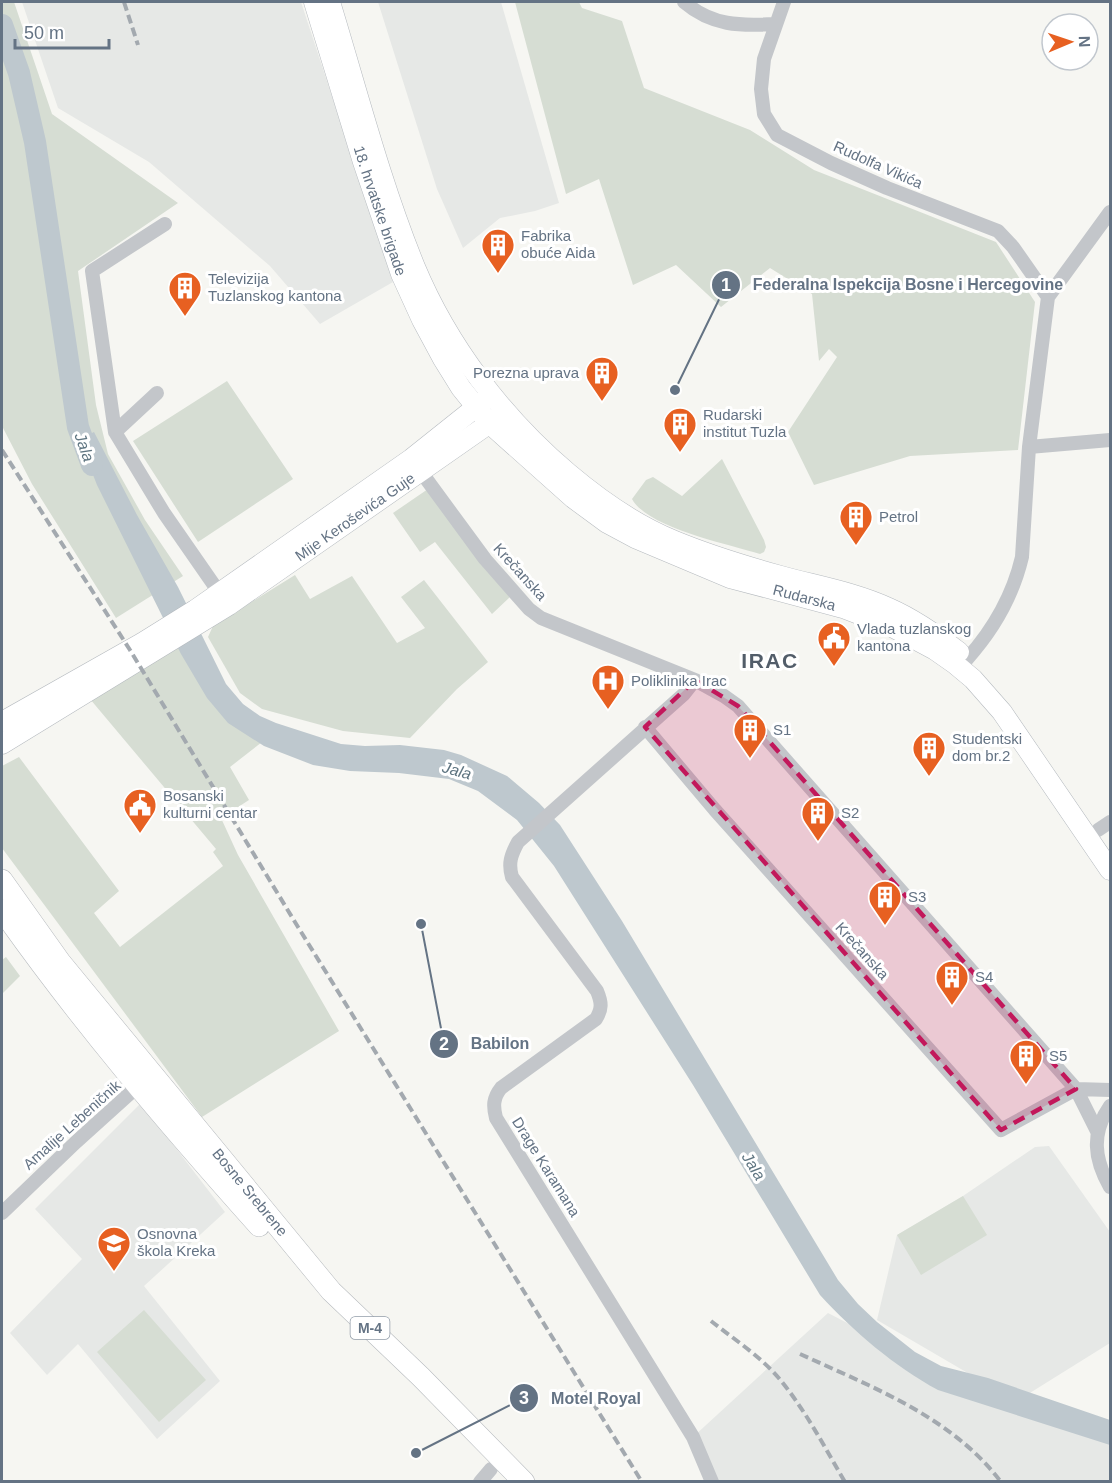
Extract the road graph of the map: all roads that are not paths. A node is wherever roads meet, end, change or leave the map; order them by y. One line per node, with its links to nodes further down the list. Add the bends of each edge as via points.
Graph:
1 (314, 2): 10 (main road, 18. hrvatske brigade, via 401,274 461,388)
2 (330, 2): 10 (main road, 18. hrvatske brigade, via 416,268)
3 (684, 2): 5 (street, via 701,15 739,26)
4 (784, 2): 5 (street, Rudolfa Vikića)
5 (776, 24): 8 (street, Rudolfa Vikića, via 764,59 761,89 764,114 777,135 887,188 998,231)
6 (1110, 212): 8 (street)
7 (165, 224): 12 (street, via 92,271)
8 (1048, 297): 14 (street)
9 (157, 393): 12 (street)
10 (484, 401): 11 (main road, Rudarska); 15 (main road, Mije Keroševića Guje)
11 (498, 418): 15 (main road, Mije Keroševića Guje); 18 (main road, Rudarska, via 585,488 642,526 738,563 849,592 887,607 930,631); 25 (main road, Rudarska, via 573,498 607,523 730,578 843,608 892,627 955,664 1002,712)
12 (116, 432): 16 (street, via 164,513)
13 (1110, 440): 14 (street)
14 (1029, 447): 18 (street, via 1019,572 995,621)
15 (416, 465): 16 (main road, Mije Keroševića Guje); 19 (street, Krečanska, via 485,559 529,609 542,618)
16 (224, 599): 17 (main road, Mije Keroševića Guje)
17 (145, 649): 20 (main road); 22 (main road)
18 (967, 659): 23 (main road, Rudarska, via 1015,709)
19 (695, 680): 21 (street); 29 (street, Krečanska, via 738,706)
20 (2, 722)
21 (645, 727): 29 (street, Krečanska, via 1001,1130); 37 (street, Drage Karamana, via 518,842 511,856 512,877 597,991 601,1011 596,1019 501,1088 494,1106 496,1118 693,1437)
22 (2, 744)
23 (1104, 826): 24 (main road, Rudarska)
24 (1110, 849)
25 (1110, 870)
26 (2, 880): 36 (main road, Bosne Srebrene / M-4, via 61,963 331,1291)
27 (2, 910): 28 (main road, Bosne Srebrene / M-4, via 46,972)
28 (138, 1086): 34 (street, Amalije Lebeničnik); 35 (main road, Bosne Srebrene / M-4, via 318,1292)
29 (1076, 1089): 30 (street); 32 (street, Krečanska)
30 (1110, 1090)
31 (1110, 1106): 32 (street)
32 (1097, 1131): 33 (street, Krečanska, via 1097,1152)
33 (1110, 1187)
34 (2, 1213)
35 (492, 1477)
36 (524, 1482)
37 (712, 1482)

